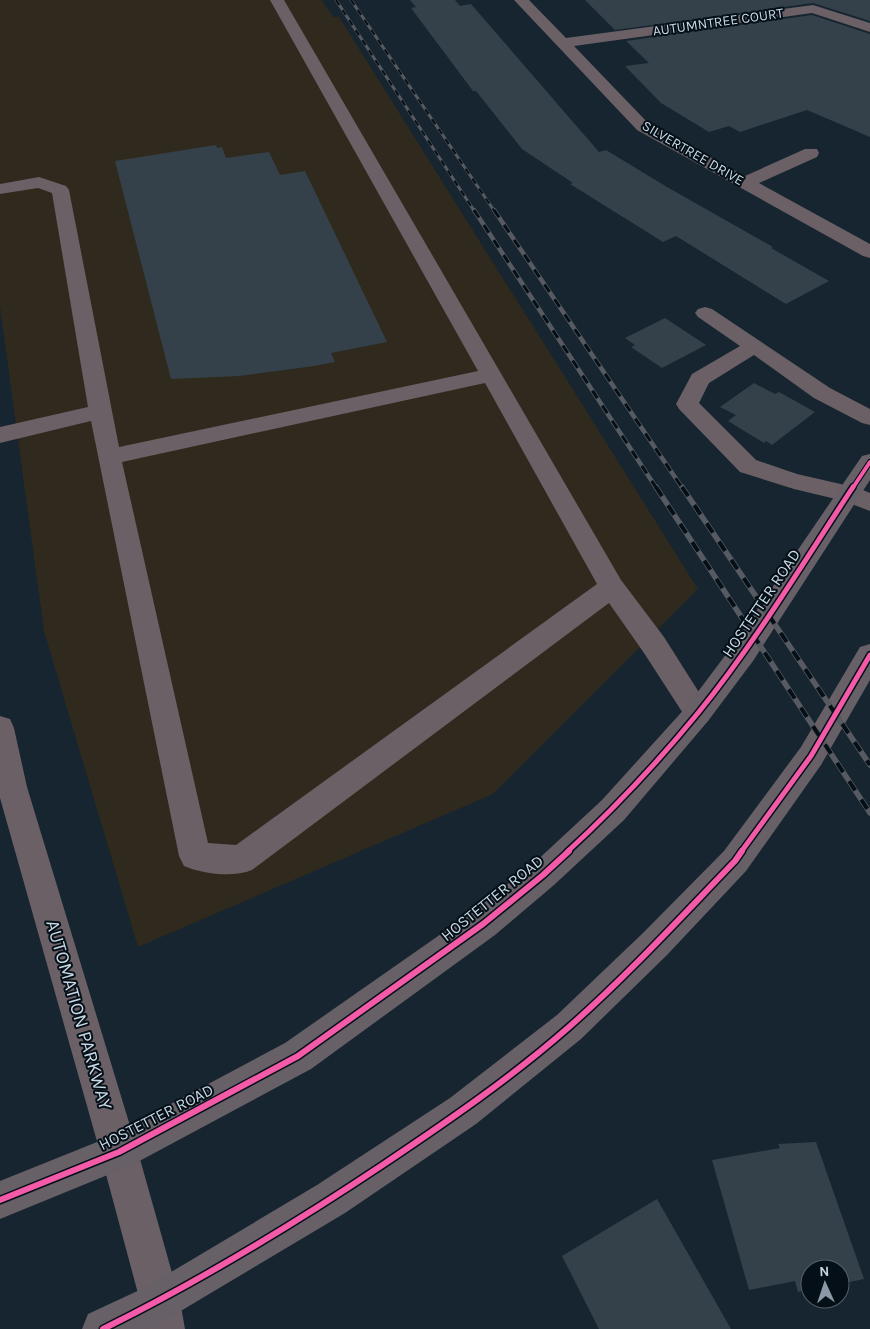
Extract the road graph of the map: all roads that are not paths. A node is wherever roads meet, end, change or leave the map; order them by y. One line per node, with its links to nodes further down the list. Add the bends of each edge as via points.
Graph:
1 (277, 0): 11 (street)
2 (521, 0): 4 (street, SILVERTREE DRIVE)
3 (870, 28): 4 (street, AUTUMNTREE COURT, via 813,10)
4 (564, 43): 6 (street, SILVERTREE DRIVE, via 643,127)
5 (811, 153): 6 (street)
6 (745, 183): 8 (street, SILVERTREE DRIVE)
7 (0, 189): 12 (street, via 39,182 60,190)
8 (870, 252)
9 (704, 313): 10 (street)
10 (754, 346): 13 (street, via 822,393); 17 (street, via 700,379 687,404 748,466)
11 (491, 375): 15 (street); 18 (street)
12 (100, 412): 14 (street); 15 (street)
13 (870, 418)
14 (0, 435)
15 (110, 457): 18 (street, via 195,856 241,860)
16 (870, 462): 17 (main road, HOSTETTER ROAD)
17 (860, 499): 20 (main road, HOSTETTER ROAD, via 781,596)
18 (612, 587): 20 (street, via 654,644)
19 (870, 655): 24 (main road, via 811,756 734,861 569,1027 463,1111)
20 (698, 713): 22 (main road, HOSTETTER ROAD, via 613,810 543,875 483,924 298,1056)
21 (0, 728): 22 (street, AUTOMATION PARKWAY, via 12,786)
22 (119, 1152): 23 (main road, HOSTETTER ROAD); 24 (street, AUTOMATION PARKWAY)
23 (0, 1200)
24 (162, 1315): 25 (main road)
25 (103, 1329)

